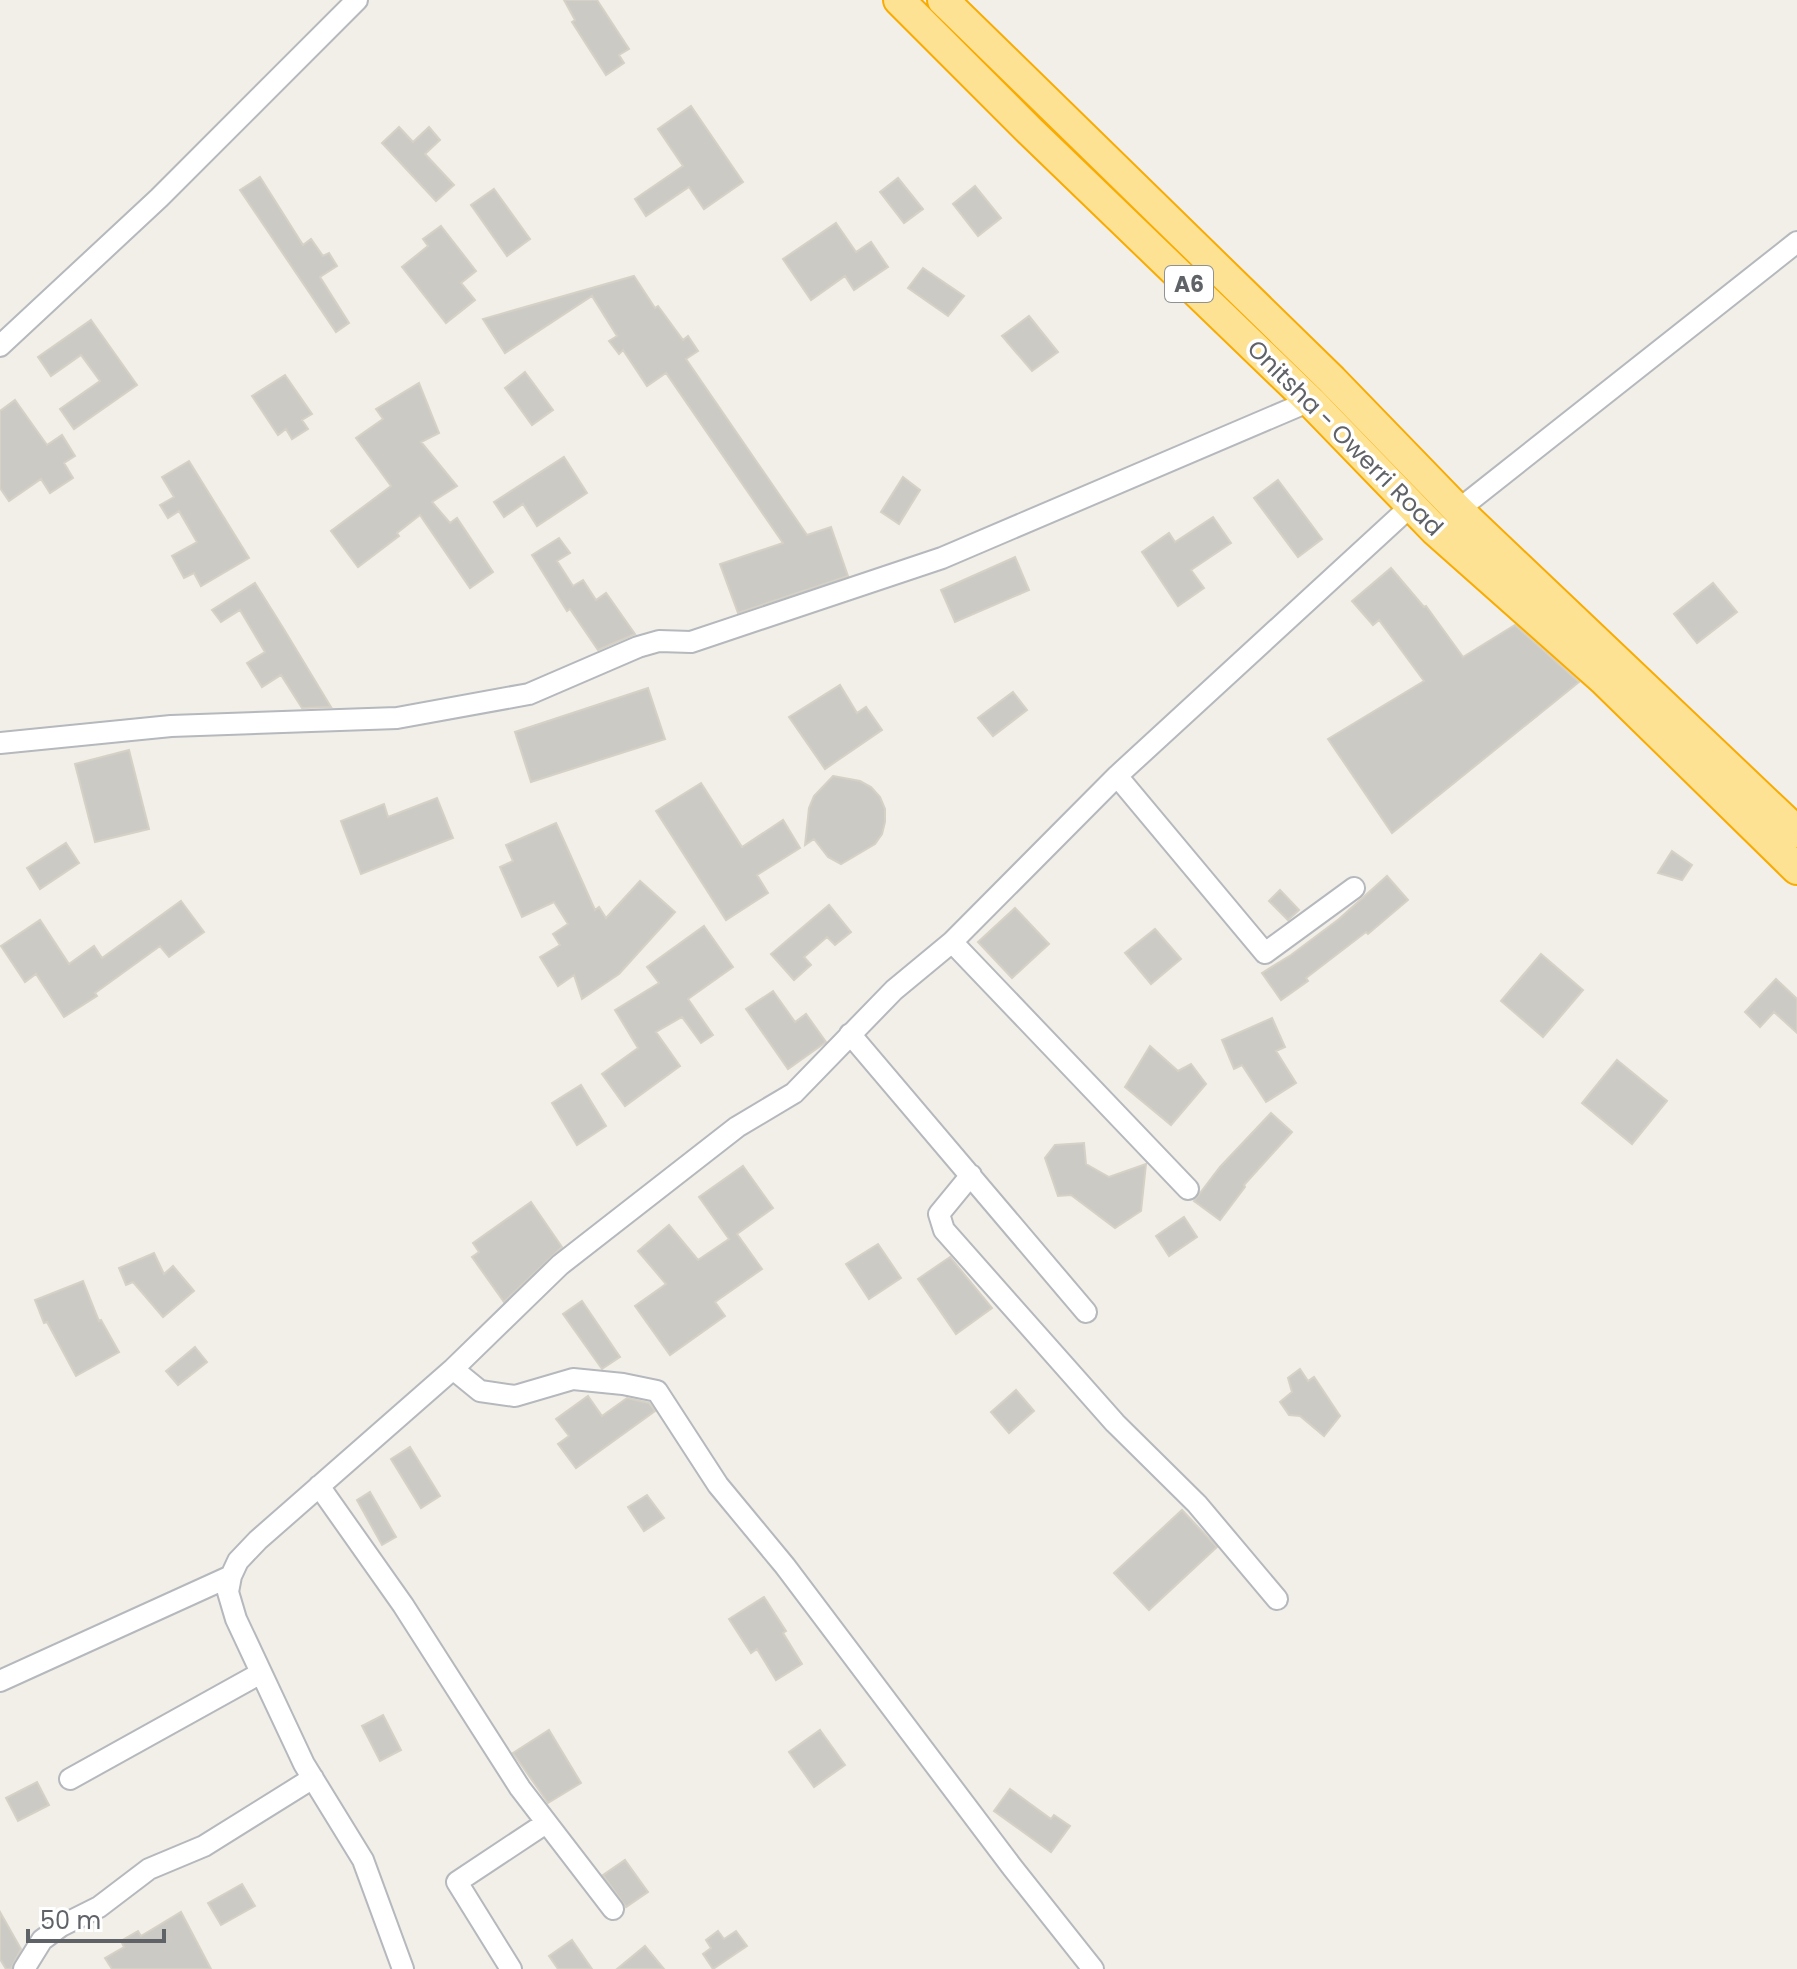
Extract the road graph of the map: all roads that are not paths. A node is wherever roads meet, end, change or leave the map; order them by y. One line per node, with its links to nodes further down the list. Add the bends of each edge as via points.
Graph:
1 (357, 0): 5 (street, via 159,198)
2 (899, 0): 6 (highway, Onitsha - Owerri Road / A6)
3 (943, 0): 8 (highway, Onitsha - Owerri Road / A6)
4 (1797, 242): 8 (street)
5 (0, 346)
6 (1310, 401): 7 (highway, Onitsha - Owerri Road / A6); 9 (street, via 942,558 691,642 659,641 638,647 529,694 397,718 171,726)
7 (1411, 506): 10 (street); 12 (highway, Onitsha - Owerri Road / A6, via 1604,680)
8 (1458, 510): 11 (highway, Onitsha - Owerri Road / A6)
9 (0, 743)
10 (1117, 776): 13 (street, via 1265,953); 14 (street)
11 (1797, 832)
12 (1797, 869)
13 (1354, 888)
14 (952, 942): 15 (street); 17 (street)
15 (850, 1034): 16 (street); 19 (street, via 794,1093 737,1127 560,1265)
16 (971, 1175): 18 (street); 22 (street, via 942,1207 944,1230 1115,1423 1197,1504)
17 (1188, 1189)
18 (1086, 1312)
19 (453, 1369): 20 (street); 32 (street, via 480,1391 515,1396 573,1379 657,1391 718,1485)
20 (319, 1486): 21 (street, via 258,1540); 27 (street)
21 (231, 1576): 23 (street, via 228,1592 236,1619); 24 (street)
22 (1277, 1599)
23 (261, 1673): 25 (street); 26 (street)
24 (0, 1681)
25 (313, 1778): 29 (street, via 204,1846 149,1869 99,1907 61,1926 42,1940); 30 (street, via 363,1860)
26 (70, 1779)
27 (546, 1823): 28 (street); 31 (street, via 457,1882)
28 (613, 1909)
29 (24, 1969)
30 (403, 1969)
31 (511, 1969)
32 (1093, 1969)

